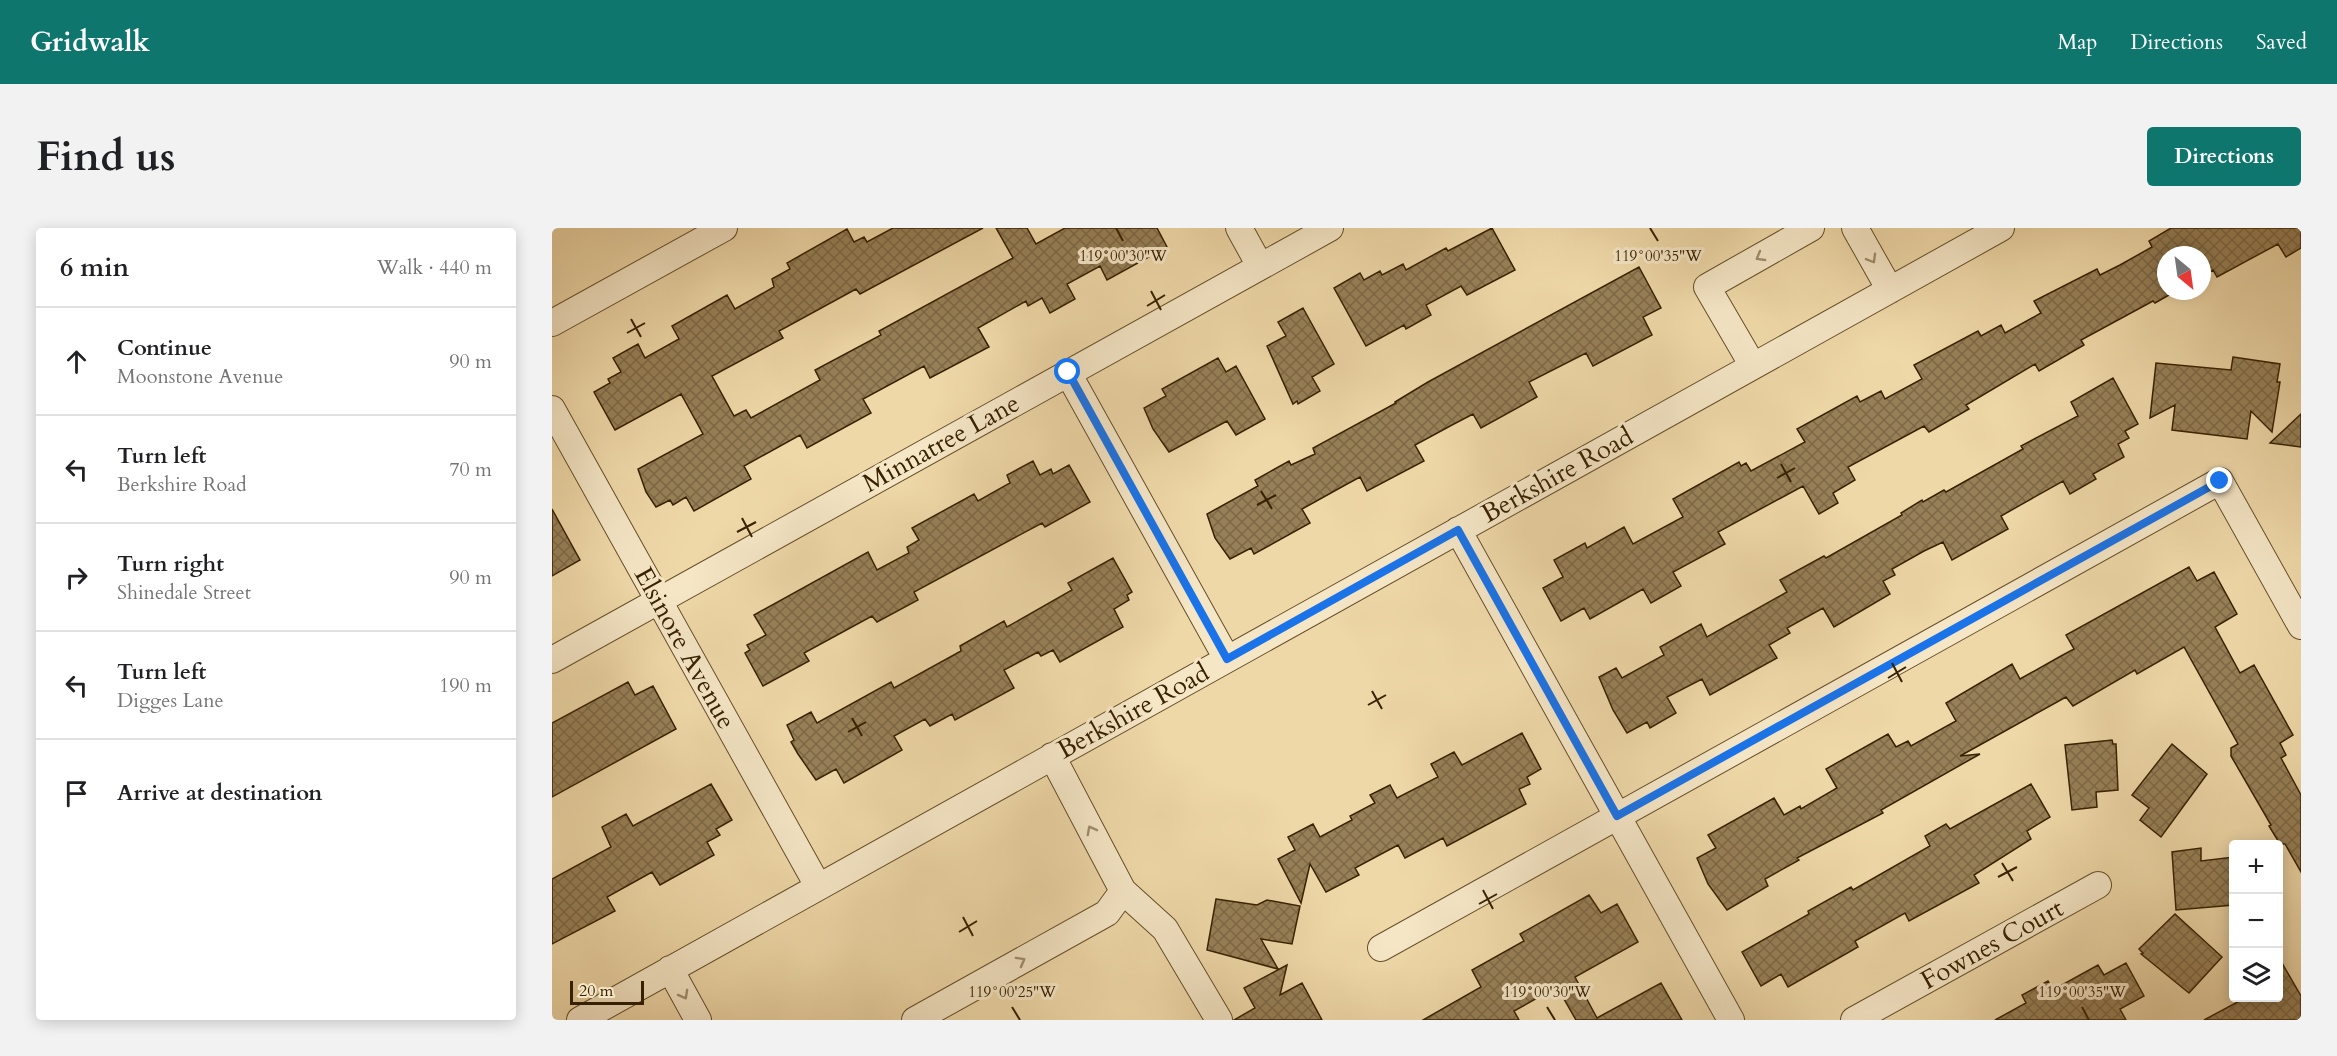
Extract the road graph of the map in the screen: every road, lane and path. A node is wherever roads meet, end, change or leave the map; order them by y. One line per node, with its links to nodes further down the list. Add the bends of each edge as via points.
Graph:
1 (724, 228): 9 (street)
2 (1239, 228): 7 (street)
3 (1330, 228): 7 (street, Minnatree Lane)
4 (1811, 228): 10 (street, one-way to 10, via 1707,287)
5 (1855, 228): 8 (street, one-way to 8)
6 (2001, 228): 8 (street, Berkshire Road)
7 (1260, 266): 11 (street, Minnatree Lane)
8 (1890, 290): 10 (street, Berkshire Road)
9 (552, 323)
10 (1753, 366): 13 (street, Berkshire Road)
11 (1068, 372): 14 (street, Minnatree Lane); 16 (street)
12 (552, 409): 14 (street, Elsinore Avenue)
13 (1458, 530): 16 (street, Berkshire Road); 19 (street)
14 (658, 600): 17 (street, Minnatree Lane); 21 (street, Elsinore Avenue)
15 (2301, 626): 19 (street, via 2220,481)
16 (1227, 659): 18 (street, Berkshire Road)
17 (552, 660)
18 (1052, 756): 21 (street, Berkshire Road); 22 (street, one-way to 18)
19 (1617, 816): 23 (street); 29 (street)
20 (2098, 885): 30 (street, Fownes Court)
21 (818, 886): 24 (street, Berkshire Road)
22 (1123, 891): 27 (street, one-way to 22, via 1107,913); 28 (street, via 1165,928)
23 (1381, 948)
24 (670, 969): 25 (street, Berkshire Road); 26 (street, one-way to 26)
25 (580, 1020)
26 (698, 1020)
27 (915, 1020)
28 (1219, 1020)
29 (1731, 1020)
30 (1854, 1020)

